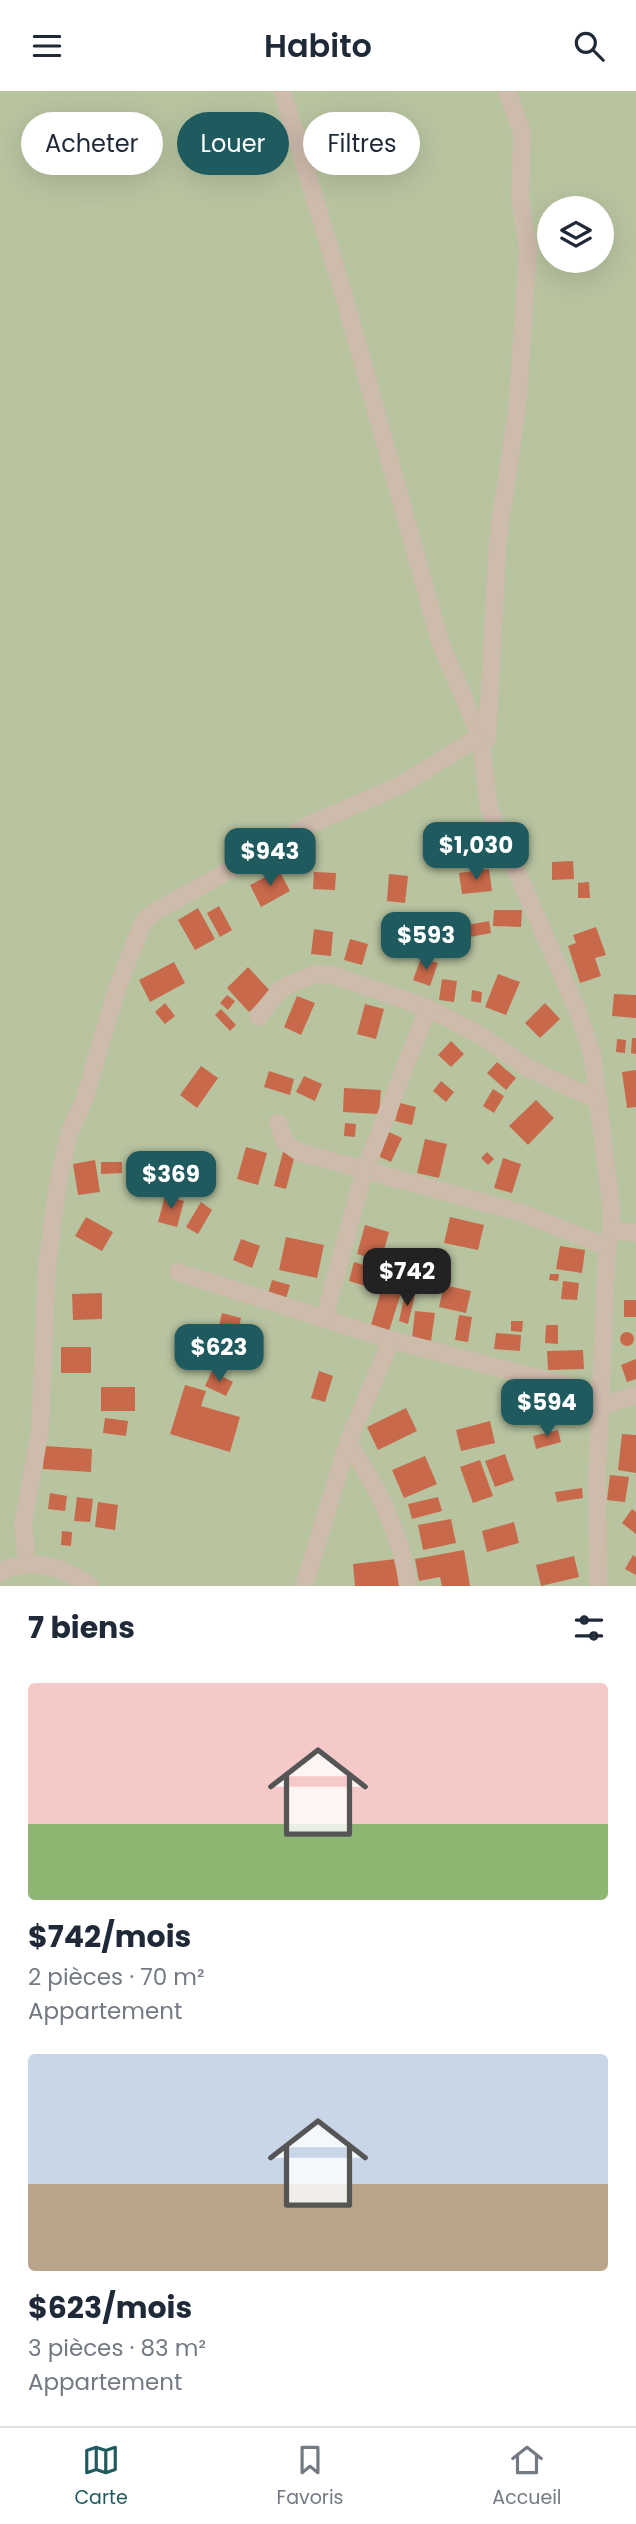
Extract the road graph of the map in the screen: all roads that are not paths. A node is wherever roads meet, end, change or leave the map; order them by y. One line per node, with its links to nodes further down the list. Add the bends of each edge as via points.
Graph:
1 (282, 91): 3 (street, via 440,642)
2 (507, 91): 4 (street, via 522,133 520,198 528,252 517,409 498,537 486,719)
3 (480, 736): 4 (street); 18 (street, via 401,785 311,824 250,857 143,922 117,988 59,1177 47,1264 40,1430 23,1524)
4 (489, 809): 7 (street, via 577,1009 592,1054)
5 (428, 1009): 6 (street, via 331,975 315,974 282,988); 7 (street, via 481,1035 528,1068); 9 (street)
6 (258, 1017)
7 (599, 1101): 11 (street)
8 (278, 1123): 9 (street, via 285,1142 299,1152)
9 (364, 1172): 11 (street); 13 (street)
10 (636, 1233): 11 (street)
11 (609, 1238): 15 (street)
12 (178, 1272): 13 (street)
13 (324, 1319): 14 (street)
14 (391, 1340): 15 (street); 17 (street)
15 (600, 1400): 16 (street); 23 (street)
16 (634, 1400)
17 (348, 1442): 21 (street); 22 (street, via 382,1495)
18 (27, 1563): 19 (street); 20 (street, via 62,1569)
19 (0, 1571)
20 (91, 1586)
21 (304, 1586)
22 (408, 1586)
23 (598, 1586)

